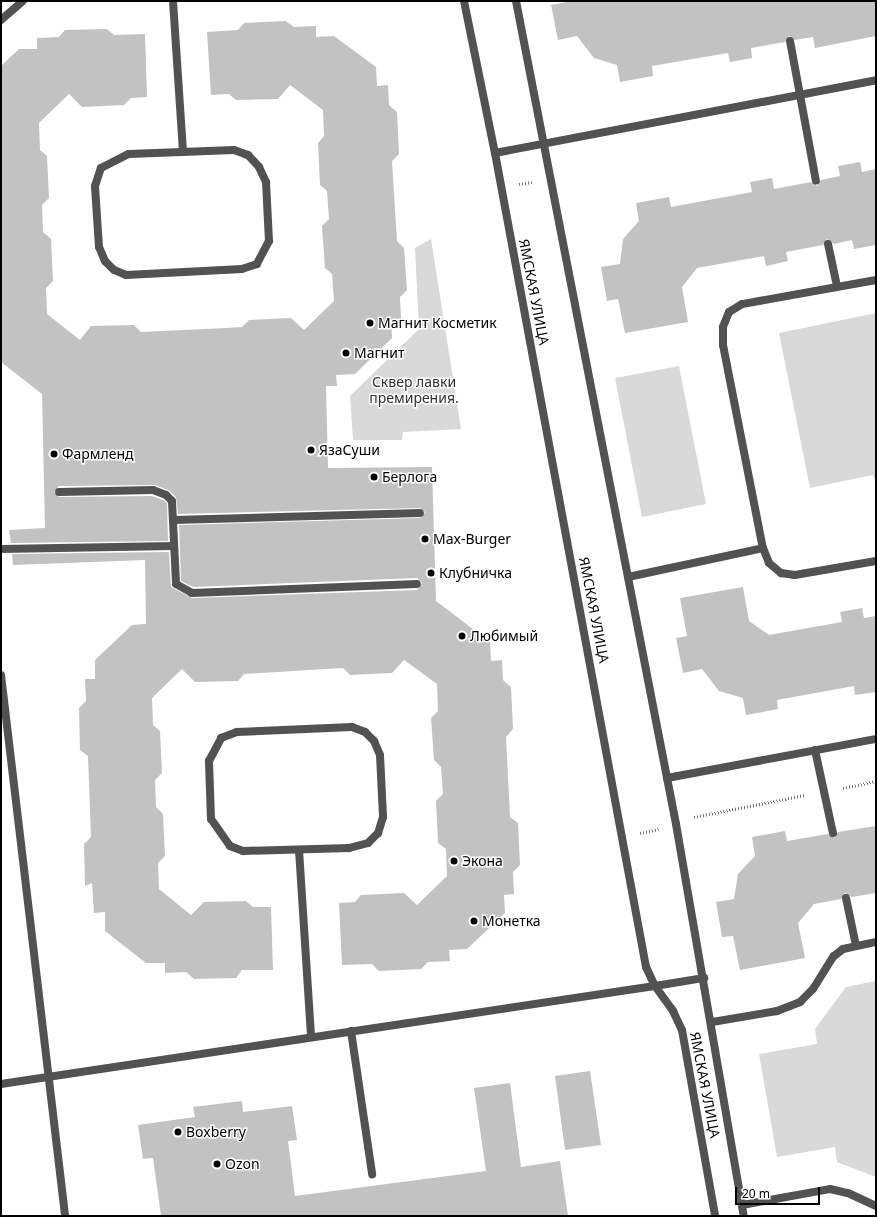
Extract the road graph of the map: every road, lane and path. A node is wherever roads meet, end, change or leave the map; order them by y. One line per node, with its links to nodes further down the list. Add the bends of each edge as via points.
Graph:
1 (23, 1): 5 (street)
2 (173, 1): 10 (street)
3 (464, 1): 11 (street, ЯМСКАЯ УЛИЦА)
4 (516, 1): 9 (street, ЯМСКАЯ УЛИЦА)
5 (1, 20)
6 (790, 42): 8 (street)
7 (876, 80): 8 (street)
8 (800, 95): 9 (street); 12 (street)
9 (544, 144): 11 (street); 13 (street, ЯМСКАЯ УЛИЦА)
10 (183, 152): 10 (street, via 234,150 248,155 259,167 266,182 269,241 264,255 257,264 242,269 126,275 114,270 105,261 99,247 95,186 101,168 128,154)
11 (495, 153): 14 (street, ЯМСКАЯ УЛИЦА)
12 (816, 181)
13 (551, 183): 14 (path, via 534,182); 25 (street, ЯМСКАЯ УЛИЦА)
14 (501, 187): 35 (street, ЯМСКАЯ УЛИЦА)
15 (828, 244): 17 (street)
16 (876, 280): 17 (street)
17 (837, 286): 22 (street, via 742,304 729,312 723,327 723,345)
18 (59, 492): 20 (street, via 153,490 172,501)
19 (420, 513): 20 (street)
20 (173, 520): 21 (street)
21 (174, 546): 23 (street); 26 (street, via 176,584 192,593)
22 (763, 548): 24 (street, via 769,563 781,573 795,575); 25 (street)
23 (1, 549)
24 (876, 561)
25 (628, 577): 30 (street, ЯМСКАЯ УЛИЦА)
26 (417, 584)
27 (1, 675): 45 (street)
28 (876, 739): 29 (street)
29 (815, 750): 30 (street); 32 (street)
30 (667, 778): 33 (street, ЯМСКАЯ УЛИЦА)
31 (876, 781): 32 (path)
32 (824, 792): 33 (path, via 701,815); 34 (street)
33 (676, 824): 35 (path); 40 (street, ЯМСКАЯ УЛИЦА)
34 (833, 833)
35 (623, 836): 41 (street, ЯМСКАЯ УЛИЦА, via 646,967)
36 (299, 850): 36 (street, via 243,851 230,846 219,834 211,819 209,761 221,738 237,732 352,727 365,732 374,741 380,755 383,817 378,833 368,843 349,848); 44 (street)
37 (846, 898): 39 (street)
38 (876, 942): 39 (street)
39 (856, 946): 42 (street, via 844,949 834,956 813,989 800,1002 777,1011)
40 (704, 978): 41 (street); 42 (street, ЯМСКАЯ УЛИЦА)
41 (654, 986): 43 (street); 51 (street, ЯМСКАЯ УЛИЦА, via 674,1011 682,1030)
42 (712, 1022): 48 (street, ЯМСКАЯ УЛИЦА)
43 (351, 1031): 44 (street); 47 (street)
44 (311, 1038): 45 (street)
45 (49, 1077): 46 (street); 50 (street)
46 (1, 1084)
47 (372, 1174)
48 (742, 1205): 49 (street, via 830,1189 848,1193); 52 (street, ЯМСКАЯ УЛИЦА)
49 (876, 1206)
50 (65, 1215)
51 (715, 1216)
52 (744, 1216)

